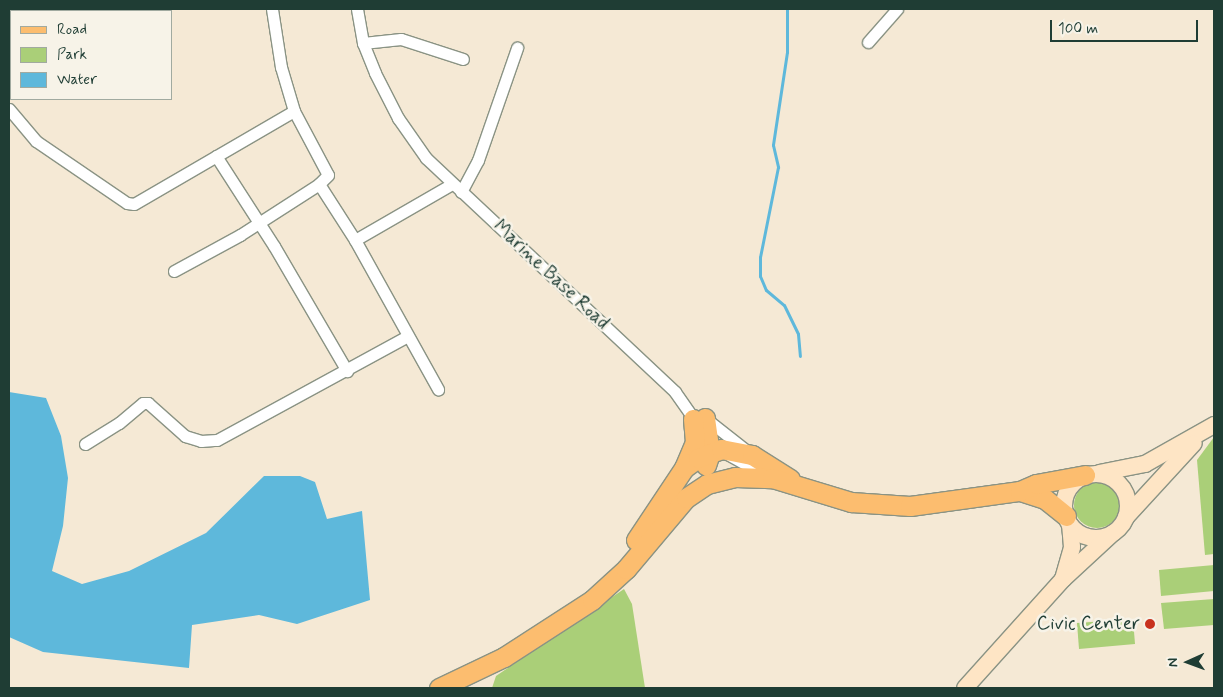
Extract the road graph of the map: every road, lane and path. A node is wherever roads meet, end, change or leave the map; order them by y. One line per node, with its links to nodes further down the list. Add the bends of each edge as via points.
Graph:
1 (272, 9): 9 (street, via 281,67)
2 (357, 9): 5 (street, Marine Base Road)
3 (897, 9): 4 (street)
4 (868, 42)
5 (363, 43): 7 (street, via 401,39); 12 (street, Marine Base Road, via 398,118 426,158)
6 (517, 48): 13 (street, via 478,160)
7 (463, 59)
8 (9, 109): 10 (street, via 36,141 127,203 134,204)
9 (294, 111): 10 (street); 11 (street, via 328,175)
10 (216, 156): 14 (street)
11 (319, 184): 14 (street); 15 (street)
12 (452, 184): 13 (street, Marine Base Road); 15 (street)
13 (461, 192): 21 (street, Marine Base Road, via 675,392)
14 (257, 222): 16 (street); 18 (street)
15 (355, 240): 17 (street)
16 (174, 271)
17 (408, 336): 18 (street); 19 (street)
18 (347, 370): 23 (street, via 217,440 201,441 185,436 148,403 143,403 112,429)
19 (438, 389)
20 (1214, 425): 22 (street)
21 (707, 435): 24 (main road); 24 (street); 25 (main road); 25 (main road, via 694,442); 27 (street); 30 (main road)
22 (1200, 435): 26 (street, via 1145,464); 31 (street)
23 (85, 444)
24 (752, 455): 28 (main road)
25 (684, 468): 35 (main road, via 627,551)
26 (1091, 474): 29 (main road, via 1036,484); 31 (street, via 1116,480 1127,497); 32 (street, via 1067,492 1064,504)
27 (772, 478): 28 (main road); 30 (main road, via 748,476 721,480 707,484)
28 (806, 488): 29 (main road, via 851,502 902,506 938,504)
29 (1020, 491): 32 (main road, via 1045,499)
30 (686, 498): 35 (main road, via 626,569 592,600)
31 (1126, 517): 33 (street)
32 (1068, 520): 33 (street, via 1090,538); 34 (street, via 1072,546)
33 (1113, 533): 34 (street)
34 (1063, 580): 37 (street)
35 (555, 624): 36 (main road, via 504,657)
36 (439, 688)
37 (965, 688)

